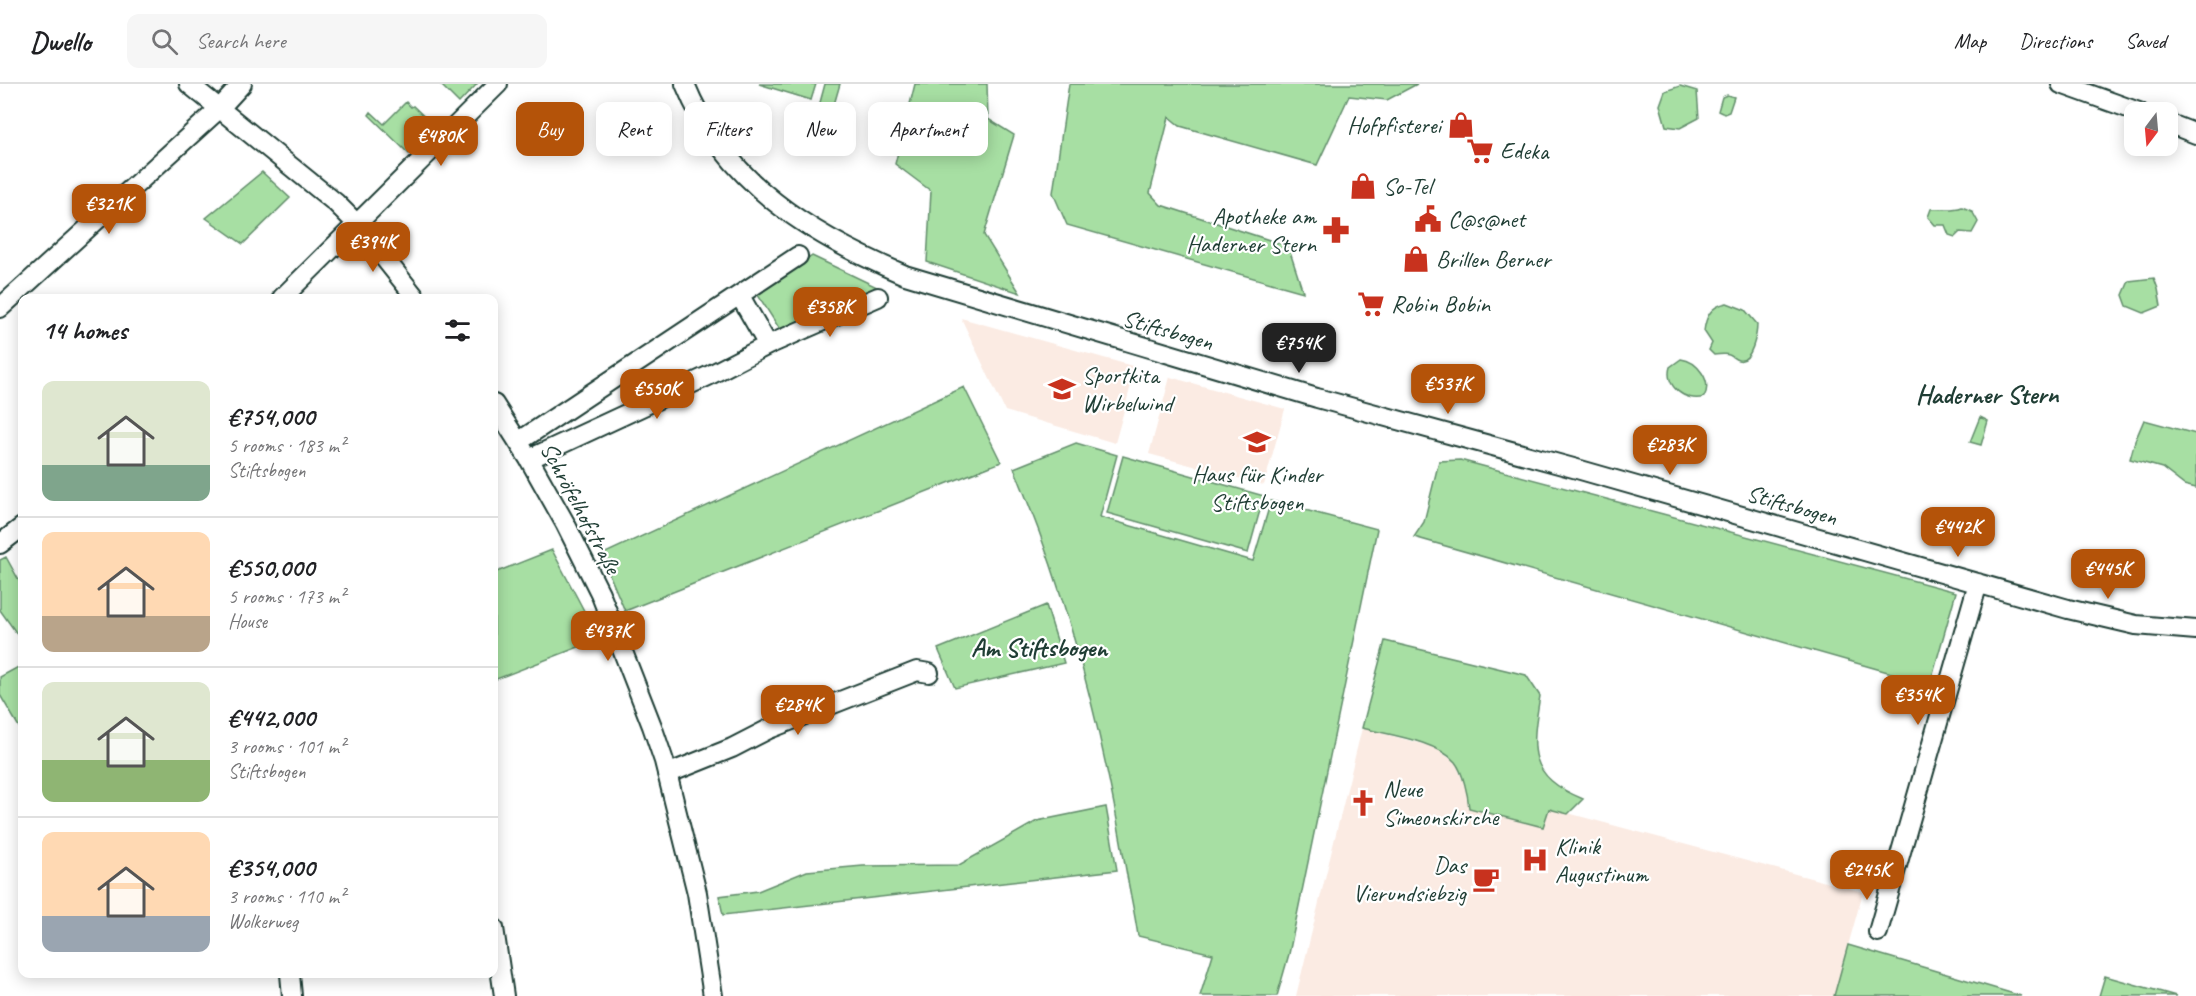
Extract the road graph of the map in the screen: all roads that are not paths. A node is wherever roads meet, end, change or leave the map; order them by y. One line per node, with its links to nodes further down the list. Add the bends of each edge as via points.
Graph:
1 (189, 84): 7 (street)
2 (242, 84): 7 (street)
3 (498, 84): 10 (street)
4 (685, 84): 23 (street, Stiftsbogen, via 710,134 783,211 861,257 904,275 1270,384)
5 (2061, 84): 6 (street)
6 (2124, 107)
7 (220, 108): 10 (street); 16 (street)
8 (2178, 127): 9 (street)
9 (2196, 134)
10 (358, 225): 12 (street); 13 (street)
11 (798, 256): 14 (street)
12 (286, 294)
13 (413, 294)
14 (740, 296): 17 (street); 19 (street)
15 (878, 297): 17 (street)
16 (0, 309)
17 (768, 345): 20 (street)
18 (498, 410): 19 (street, Schröfelhofstraße)
19 (518, 442): 20 (street, Schröfelhofstraße)
20 (529, 459): 26 (street, Schröfelhofstraße, via 600,593)
21 (18, 530): 22 (street)
22 (0, 544)
23 (1978, 583): 24 (street, Stiftsbogen, via 2119,621); 27 (street)
24 (2196, 630)
25 (929, 673): 26 (street, via 917,671)
26 (667, 774): 32 (street, Schröfelhofstraße, via 697,893)
27 (1878, 932)
28 (498, 955): 31 (street)
29 (290, 978): 30 (street)
30 (292, 996)
31 (504, 996)
32 (713, 996)

